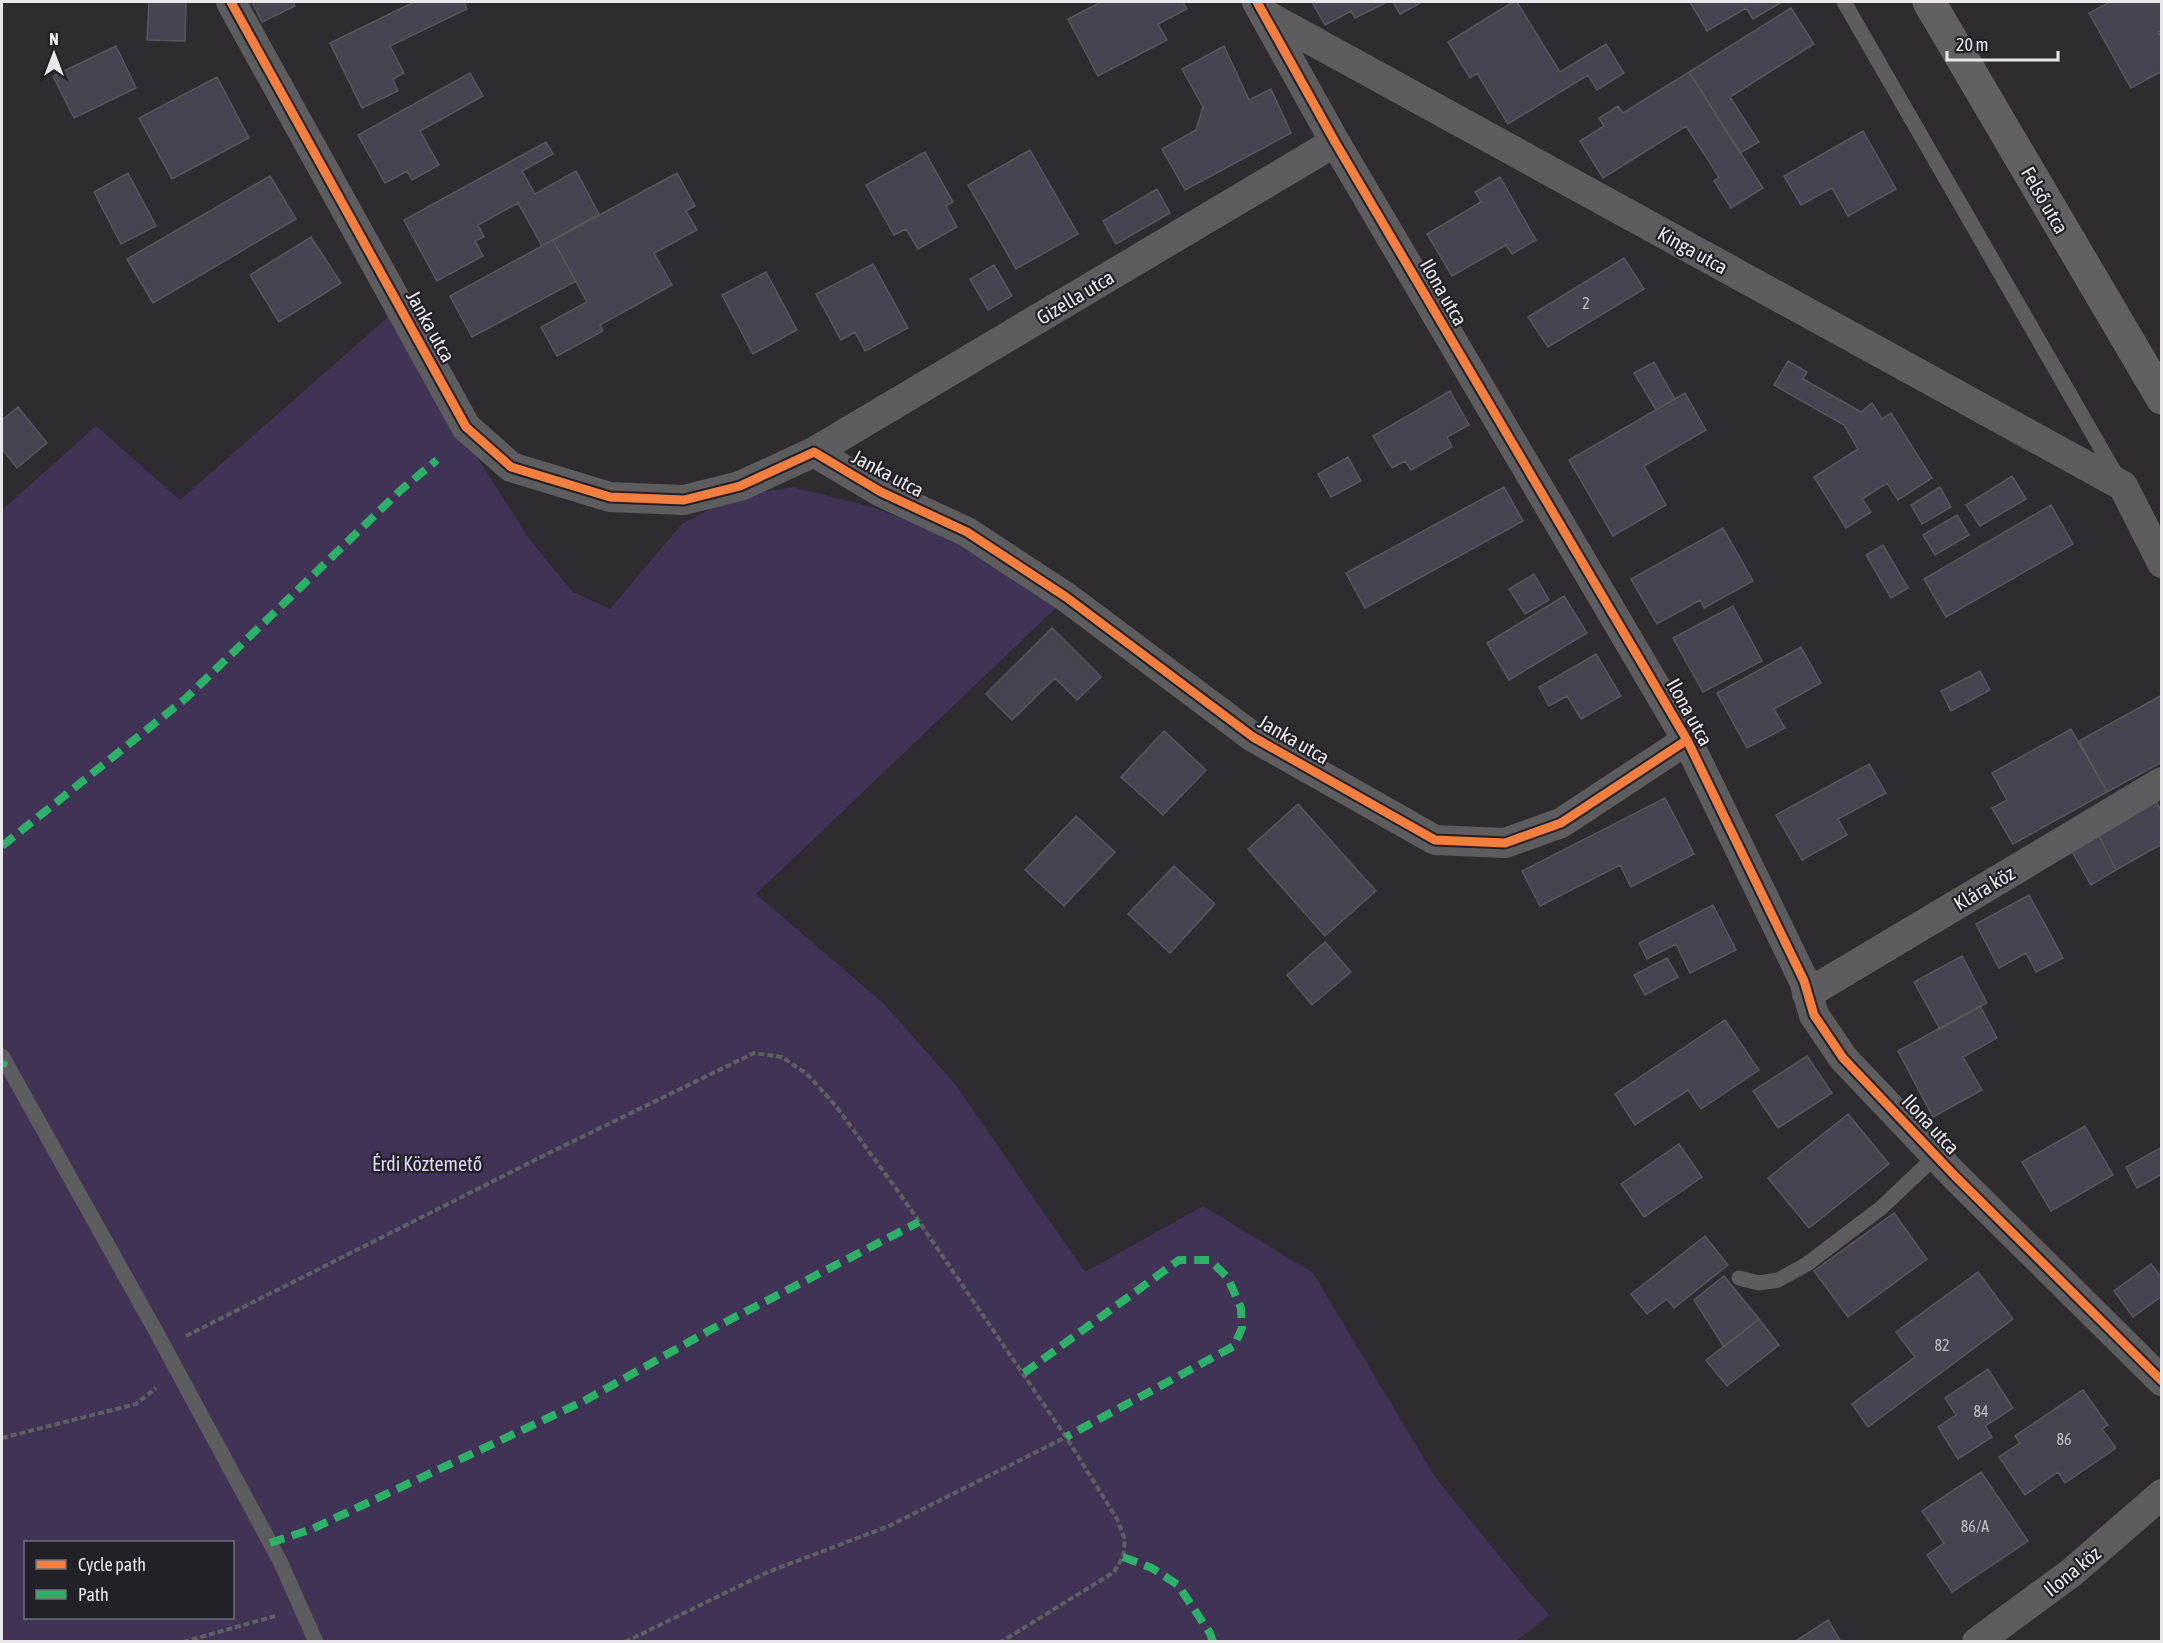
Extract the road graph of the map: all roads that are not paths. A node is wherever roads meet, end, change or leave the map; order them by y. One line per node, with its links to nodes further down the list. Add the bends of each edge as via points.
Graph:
1 (231, 2): 7 (street, Janka utca, via 466,427 511,466 610,497 684,500 740,486)
2 (1845, 2): 8 (lane)
3 (1929, 2): 6 (street, Felső utca)
4 (1260, 8): 5 (street, Ilona utca); 8 (street, Kinga utca)
5 (1335, 142): 7 (street, Gizella utca); 10 (street, Ilona utca)
6 (2162, 398)
7 (814, 452): 10 (street, Janka utca, via 881,492 967,532 1066,597 1253,737 1435,840 1505,843 1561,823)
8 (2123, 486): 9 (street)
9 (2162, 563)
10 (1687, 740): 12 (street, Ilona utca)
11 (2162, 782): 12 (street, Klára köz)
12 (1807, 994): 14 (street, Ilona utca, via 1814,1015 1843,1058)
13 (2, 1056): 18 (lane, via 280,1561)
14 (1936, 1156): 15 (lane, via 1881,1208 1807,1264 1778,1280); 16 (street, Ilona utca)
15 (1740, 1278)
16 (2162, 1381)
17 (2162, 1494): 19 (street, Ilona köz, via 2072,1573)
18 (316, 1641)
19 (1977, 1641)

